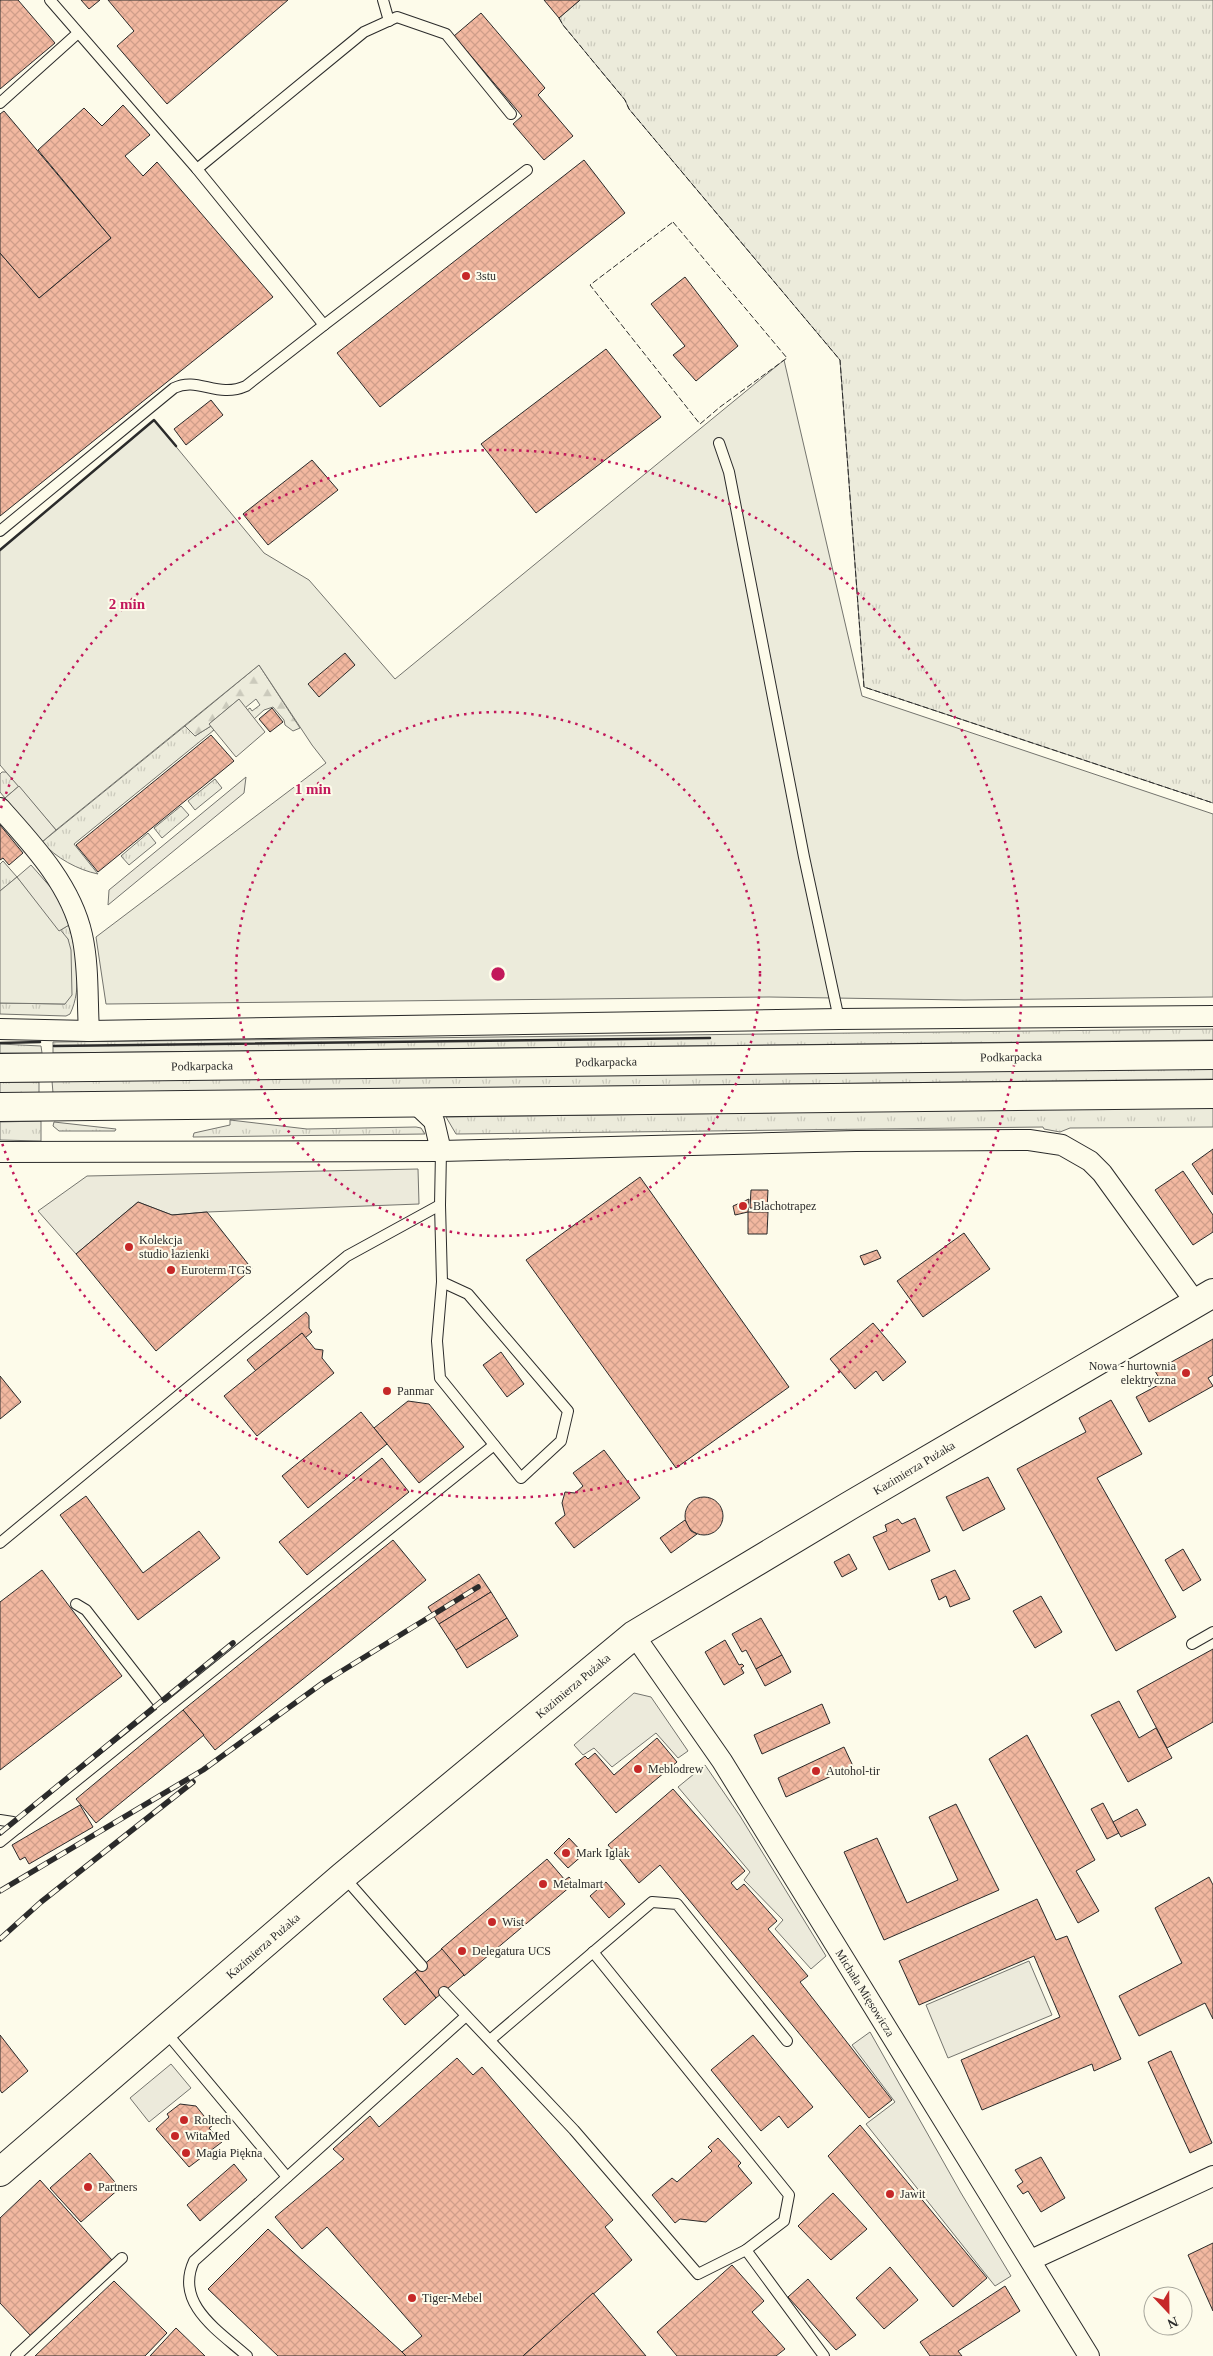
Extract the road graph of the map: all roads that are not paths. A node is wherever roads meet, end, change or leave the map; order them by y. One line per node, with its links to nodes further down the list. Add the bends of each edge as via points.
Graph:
1 (50, 0): 4 (lane)
2 (382, 0): 3 (lane)
3 (389, 21): 6 (lane, via 397,17 446,34); 7 (lane, via 364,32)
4 (78, 33): 5 (lane); 7 (lane)
5 (0, 103)
6 (511, 114)
7 (197, 169): 9 (lane)
8 (527, 170): 9 (lane)
9 (324, 325): 11 (lane, via 246,386 222,391 192,384 174,388)
10 (719, 443): 14 (lane, via 729,472)
11 (0, 531)
12 (0, 808): 16 (street, via 37,849 68,896 82,935)
13 (1213, 1016): 14 (street)
14 (838, 1019): 16 (street)
15 (0, 1029): 16 (street)
16 (89, 1031)
17 (1213, 1055): 18 (main road, Podkarpacka)
18 (0, 1068)
19 (1213, 1094): 20 (main road)
20 (415, 1103): 21 (main road); 23 (street, via 434,1121)
21 (0, 1107)
22 (0, 1152): 23 (street)
23 (441, 1152): 24 (lane); 26 (street, via 991,1140 1029,1140 1062,1145 1090,1161 1102,1173)
24 (440, 1205): 25 (lane); 28 (lane, via 347,1256)
25 (442, 1282): 27 (lane, via 437,1341 440,1378); 27 (lane, via 468,1294 568,1411 561,1441 521,1478)
26 (1205, 1298): 31 (main road, Kazimierza Pużaka, via 1128,1340)
27 (494, 1445): 33 (lane)
28 (0, 1543)
29 (76, 1604): 33 (lane, via 86,1610)
30 (1213, 1632): 32 (lane)
31 (634, 1636): 37 (main road, Kazimierza Pużaka); 50 (street, Michała Mięsowicza, via 722,1761)
32 (1192, 1644)
33 (164, 1710): 35 (lane)
34 (0, 1820): 35 (lane, via 13,1822)
35 (18, 1828): 36 (lane)
36 (0, 1842)
37 (343, 1876): 39 (lane); 42 (main road, Kazimierza Pużaka)
38 (593, 1952): 43 (lane); 44 (lane, via 652,1902 677,1904); 48 (lane, via 789,2195 784,2221)
39 (422, 1966)
40 (444, 1992): 41 (lane)
41 (466, 2016): 43 (lane); 47 (lane)
42 (165, 2030): 45 (main road, Kazimierza Pużaka); 47 (lane)
43 (490, 2040): 48 (lane, via 574,2130 698,2274)
44 (787, 2041)
45 (0, 2172)
46 (1213, 2176): 50 (street)
47 (287, 2177): 52 (lane, via 194,2261 188,2274 188,2290 206,2320)
48 (746, 2250): 53 (lane)
49 (122, 2258): 51 (lane)
50 (1031, 2260): 54 (street, Michała Mięsowicza)
51 (16, 2356)
52 (247, 2356)
53 (824, 2356)
54 (1089, 2356)

